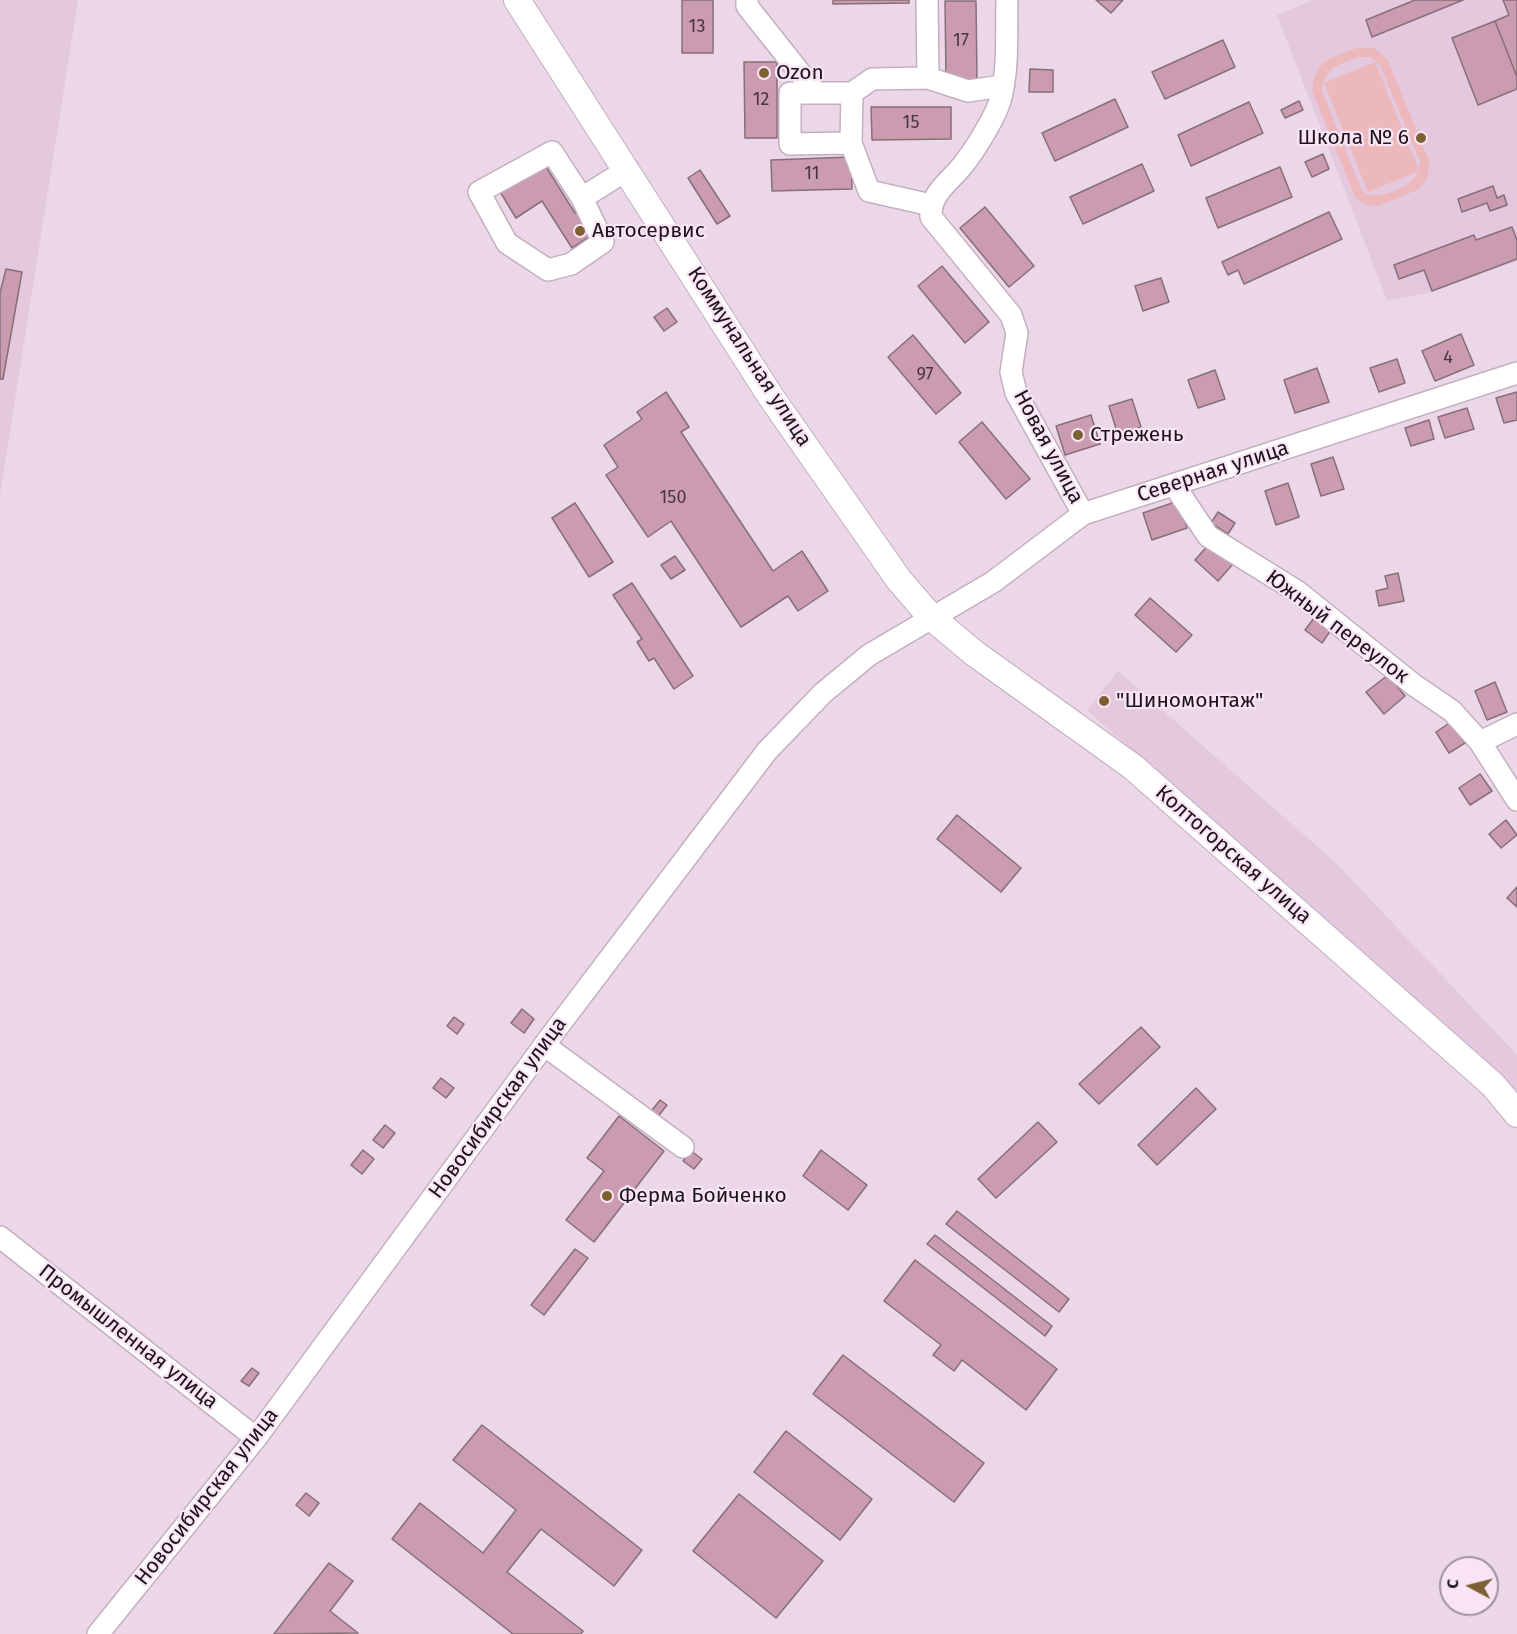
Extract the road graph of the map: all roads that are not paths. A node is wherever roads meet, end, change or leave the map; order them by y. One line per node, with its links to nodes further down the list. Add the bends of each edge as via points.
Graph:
1 (517, 0): 12 (main road, Коммунальная улица)
2 (747, 0): 8 (street, via 747,6)
3 (927, 0): 5 (street)
4 (1007, 0): 6 (street)
5 (928, 78): 7 (street); 9 (street, via 872,79)
6 (1002, 86): 7 (street); 10 (street, via 999,102)
7 (968, 91): 10 (street)
8 (816, 93): 9 (street); 11 (street, via 790,93 790,144)
9 (852, 93): 11 (street)
10 (983, 131): 14 (street, via 966,161 935,194)
11 (851, 143): 14 (street, via 868,191)
12 (628, 169): 13 (street); 18 (main road, Коммунальная улица, via 771,397 899,580)
13 (582, 198): 13 (street, via 552,152 479,192 507,243 548,270 571,264 603,242)
14 (931, 205): 17 (street, Новая улица, via 931,218 1011,315 1017,333 1011,372 1016,393)
15 (1517, 373): 16 (street, Северная улица)
16 (1174, 485): 17 (street, Северная улица); 20 (street, Южный переулок, via 1208,536 1298,592 1452,711)
17 (1083, 514): 18 (street, Северная улица, via 1019,565)
18 (932, 616): 22 (street, Новосибирская улица, via 869,655 823,693 767,751); 23 (main road, Колтогорская улица, via 974,653 1133,767 1492,1085)
19 (1517, 724): 20 (street)
20 (1480, 742): 21 (street, Южный переулок)
21 (1517, 800)
22 (544, 1045): 24 (street); 26 (street, Новосибирская улица)
23 (1517, 1114)
24 (683, 1147)
25 (0, 1237): 26 (street, Промышленная улица)
26 (256, 1438): 27 (street, Новосибирская улица)
27 (98, 1634)

